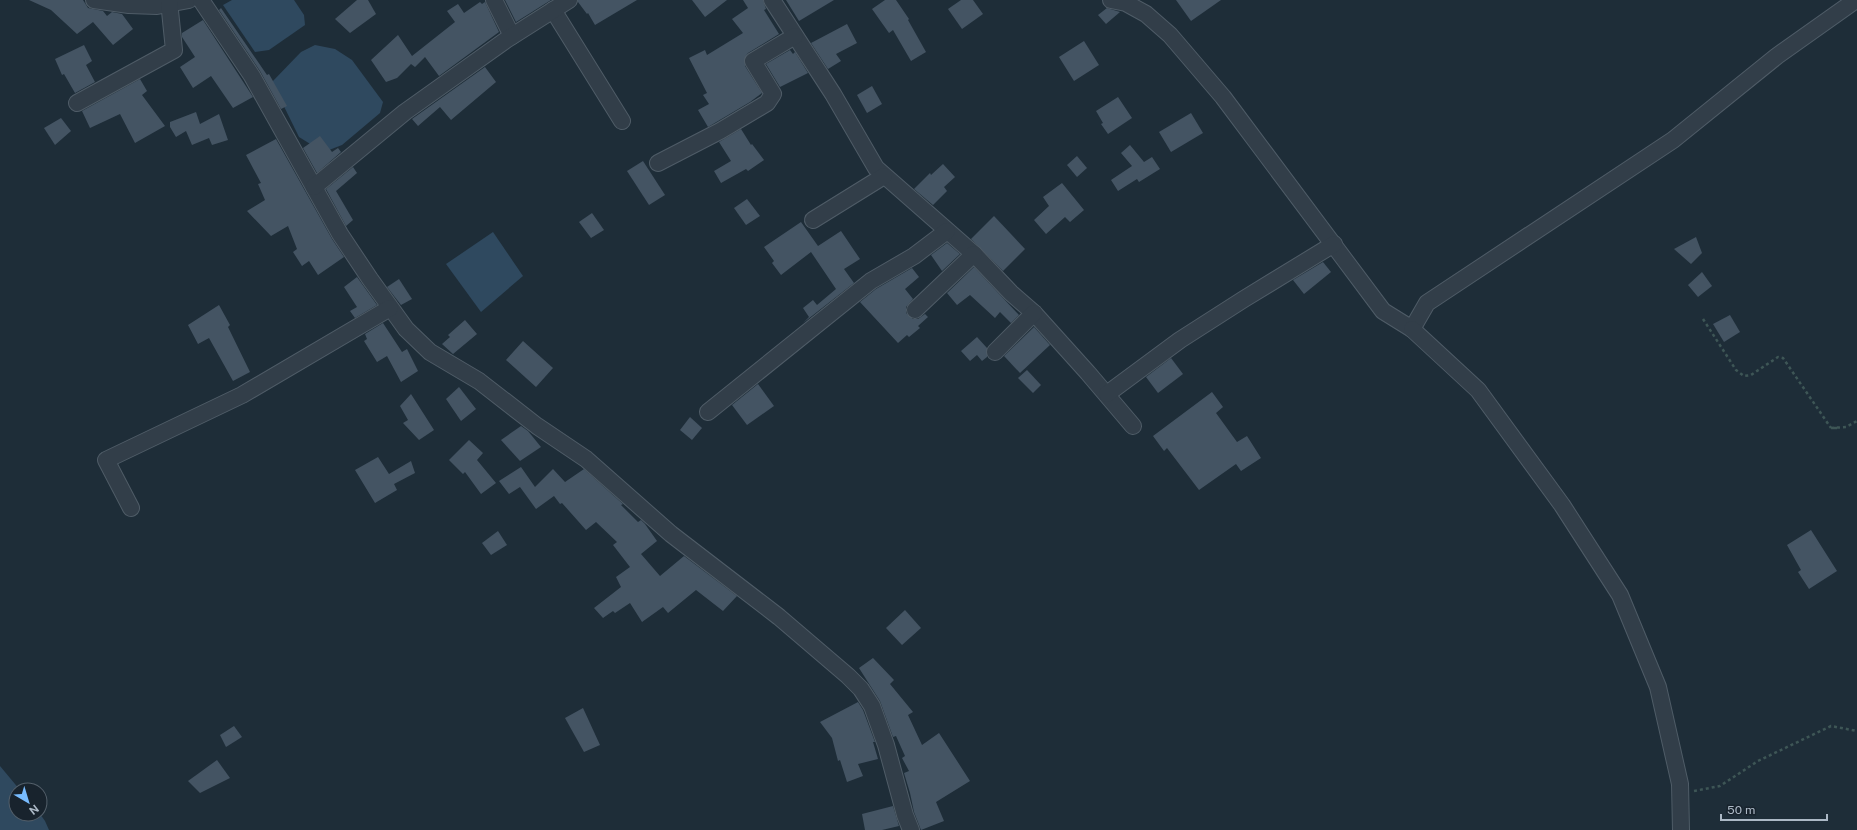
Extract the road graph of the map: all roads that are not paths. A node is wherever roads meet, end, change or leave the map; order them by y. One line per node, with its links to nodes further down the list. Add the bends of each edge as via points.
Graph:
1 (94, 0): 9 (street, via 157,6)
2 (189, 0): 9 (street)
3 (201, 0): 17 (street, via 252,76)
4 (494, 0): 11 (street)
5 (568, 0): 10 (street)
6 (772, 0): 12 (street)
7 (1111, 0): 20 (street, via 1126,3 1146,14 1170,35 1223,97)
8 (1856, 0): 25 (street, via 1777,56 1673,140 1427,303)
9 (169, 2): 13 (street, via 174,50)
10 (553, 10): 11 (street); 14 (street)
11 (512, 36): 17 (street, via 405,112)
12 (795, 36): 15 (street, via 753,61 773,94 767,103); 16 (street, via 833,94 876,168)
13 (77, 103)
14 (622, 121)
15 (658, 163)
16 (884, 176): 18 (street); 19 (street)
17 (314, 187): 22 (street, via 354,256)
18 (813, 220)
19 (947, 231): 21 (street); 28 (street, via 914,256 870,281)
20 (1334, 244): 25 (street, via 1384,311); 27 (street, via 1180,340)
21 (974, 254): 23 (street); 24 (street)
22 (390, 308): 30 (street, via 242,395 106,460); 31 (street, via 422,346 479,381 514,409 586,459 671,534 779,617 861,689 872,706 886,745)
23 (915, 310)
24 (1034, 313): 26 (street); 27 (street)
25 (1412, 329): 32 (street, via 1478,390 1562,505 1620,595 1658,687 1680,784)
26 (995, 352)
27 (1107, 394): 29 (street)
28 (708, 412)
29 (1133, 426)
30 (131, 508)
31 (911, 830)
32 (1681, 830)

